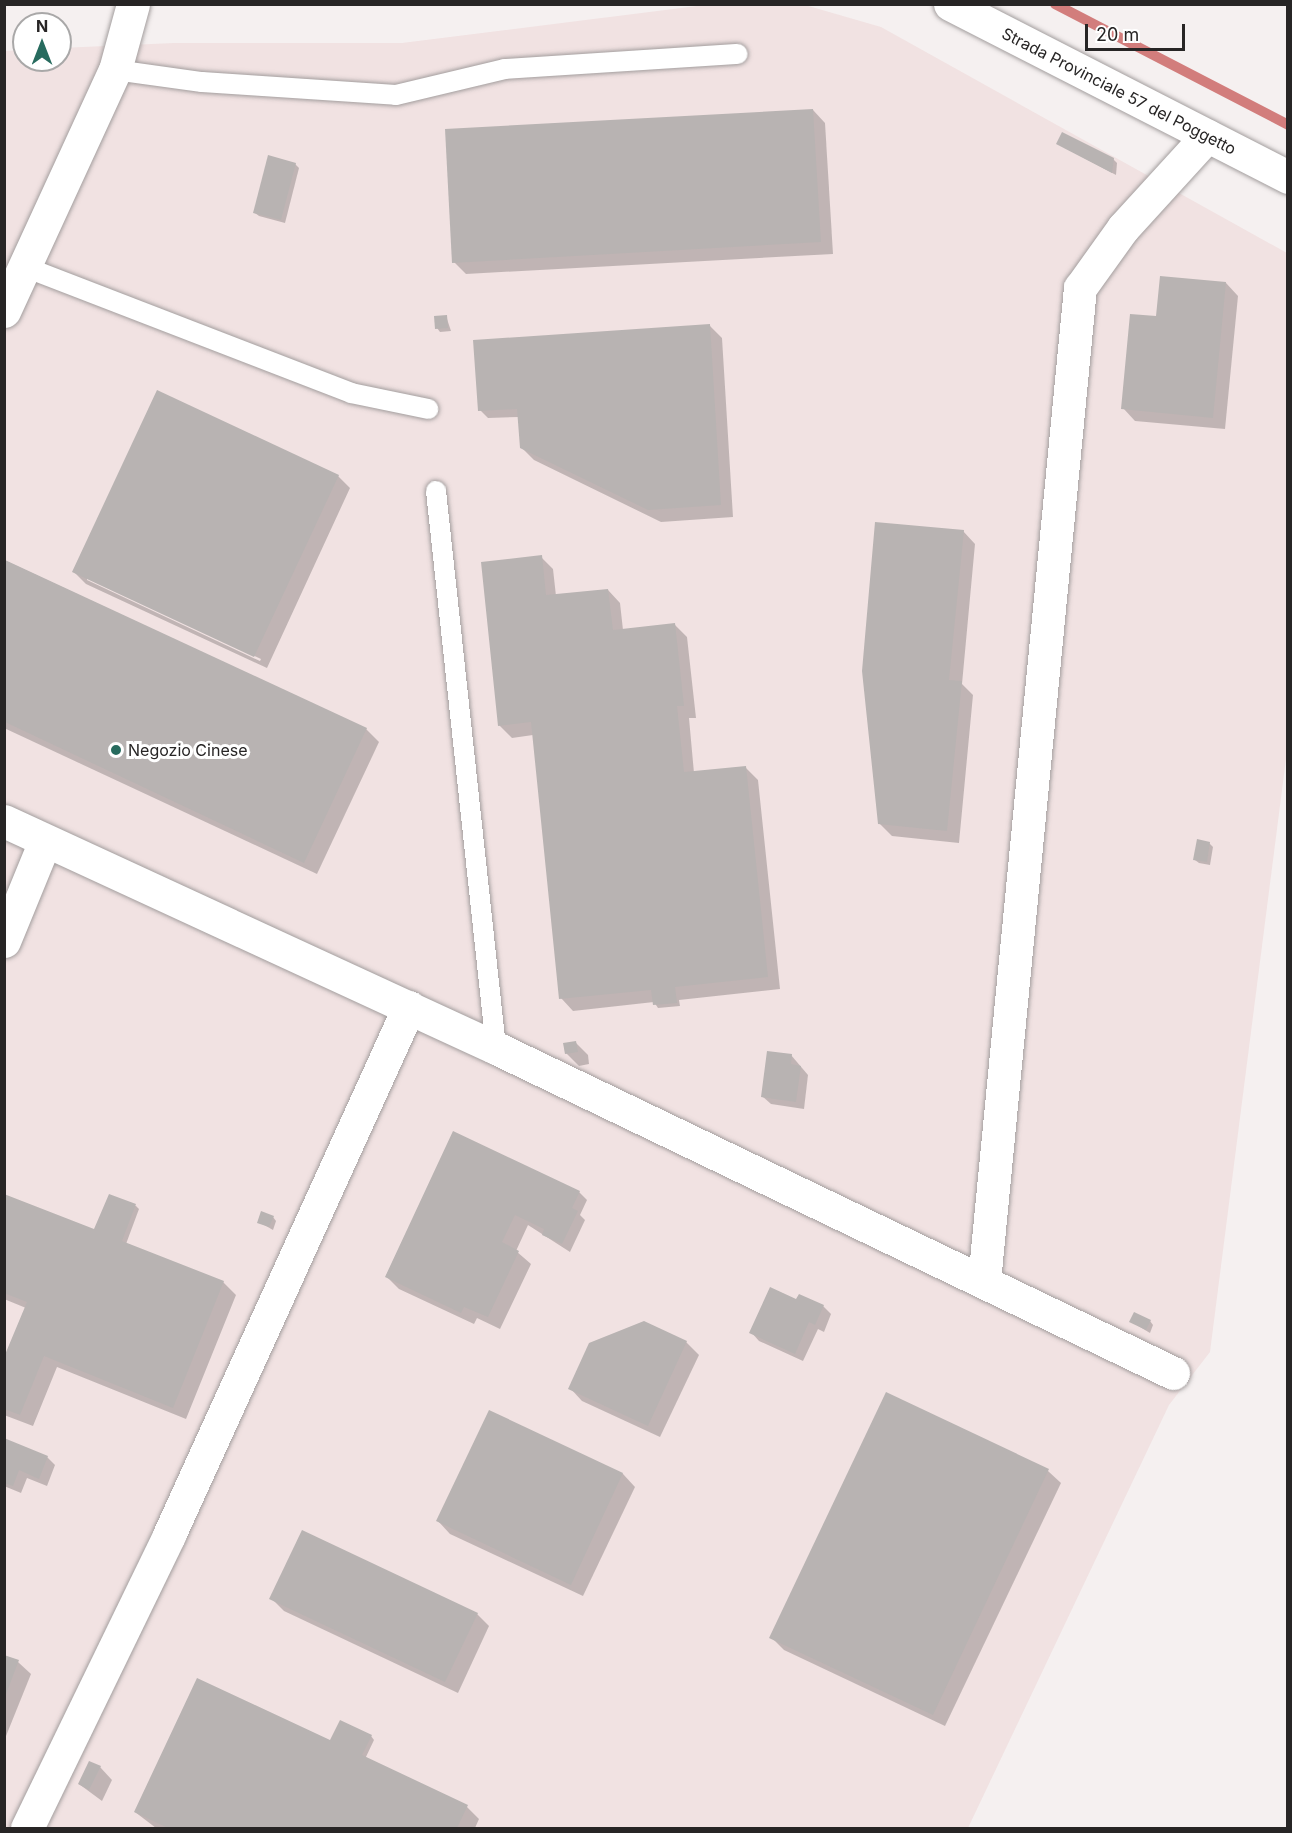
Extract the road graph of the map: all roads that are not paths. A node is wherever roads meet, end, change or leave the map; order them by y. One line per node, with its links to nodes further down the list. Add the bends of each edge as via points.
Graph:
1 (133, 4): 4 (street)
2 (950, 4): 5 (street, Strada Provinciale 57 del Poggetto)
3 (738, 54): 4 (lane, via 506,69 396,95 202,82)
4 (115, 70): 7 (street)
5 (1207, 136): 6 (street, Strada Provinciale 57 del Poggetto); 16 (street, via 1123,228 1080,288)
6 (1287, 177)
7 (25, 267): 8 (street); 9 (lane, via 351,393)
8 (4, 311)
9 (428, 409)
10 (436, 491): 15 (lane)
11 (4, 821): 12 (street)
12 (45, 841): 13 (street); 14 (street)
13 (4, 941)
14 (409, 1007): 15 (street); 18 (street, via 169,1535)
15 (496, 1048): 16 (street)
16 (984, 1281): 17 (street)
17 (1173, 1373)
18 (27, 1828)

